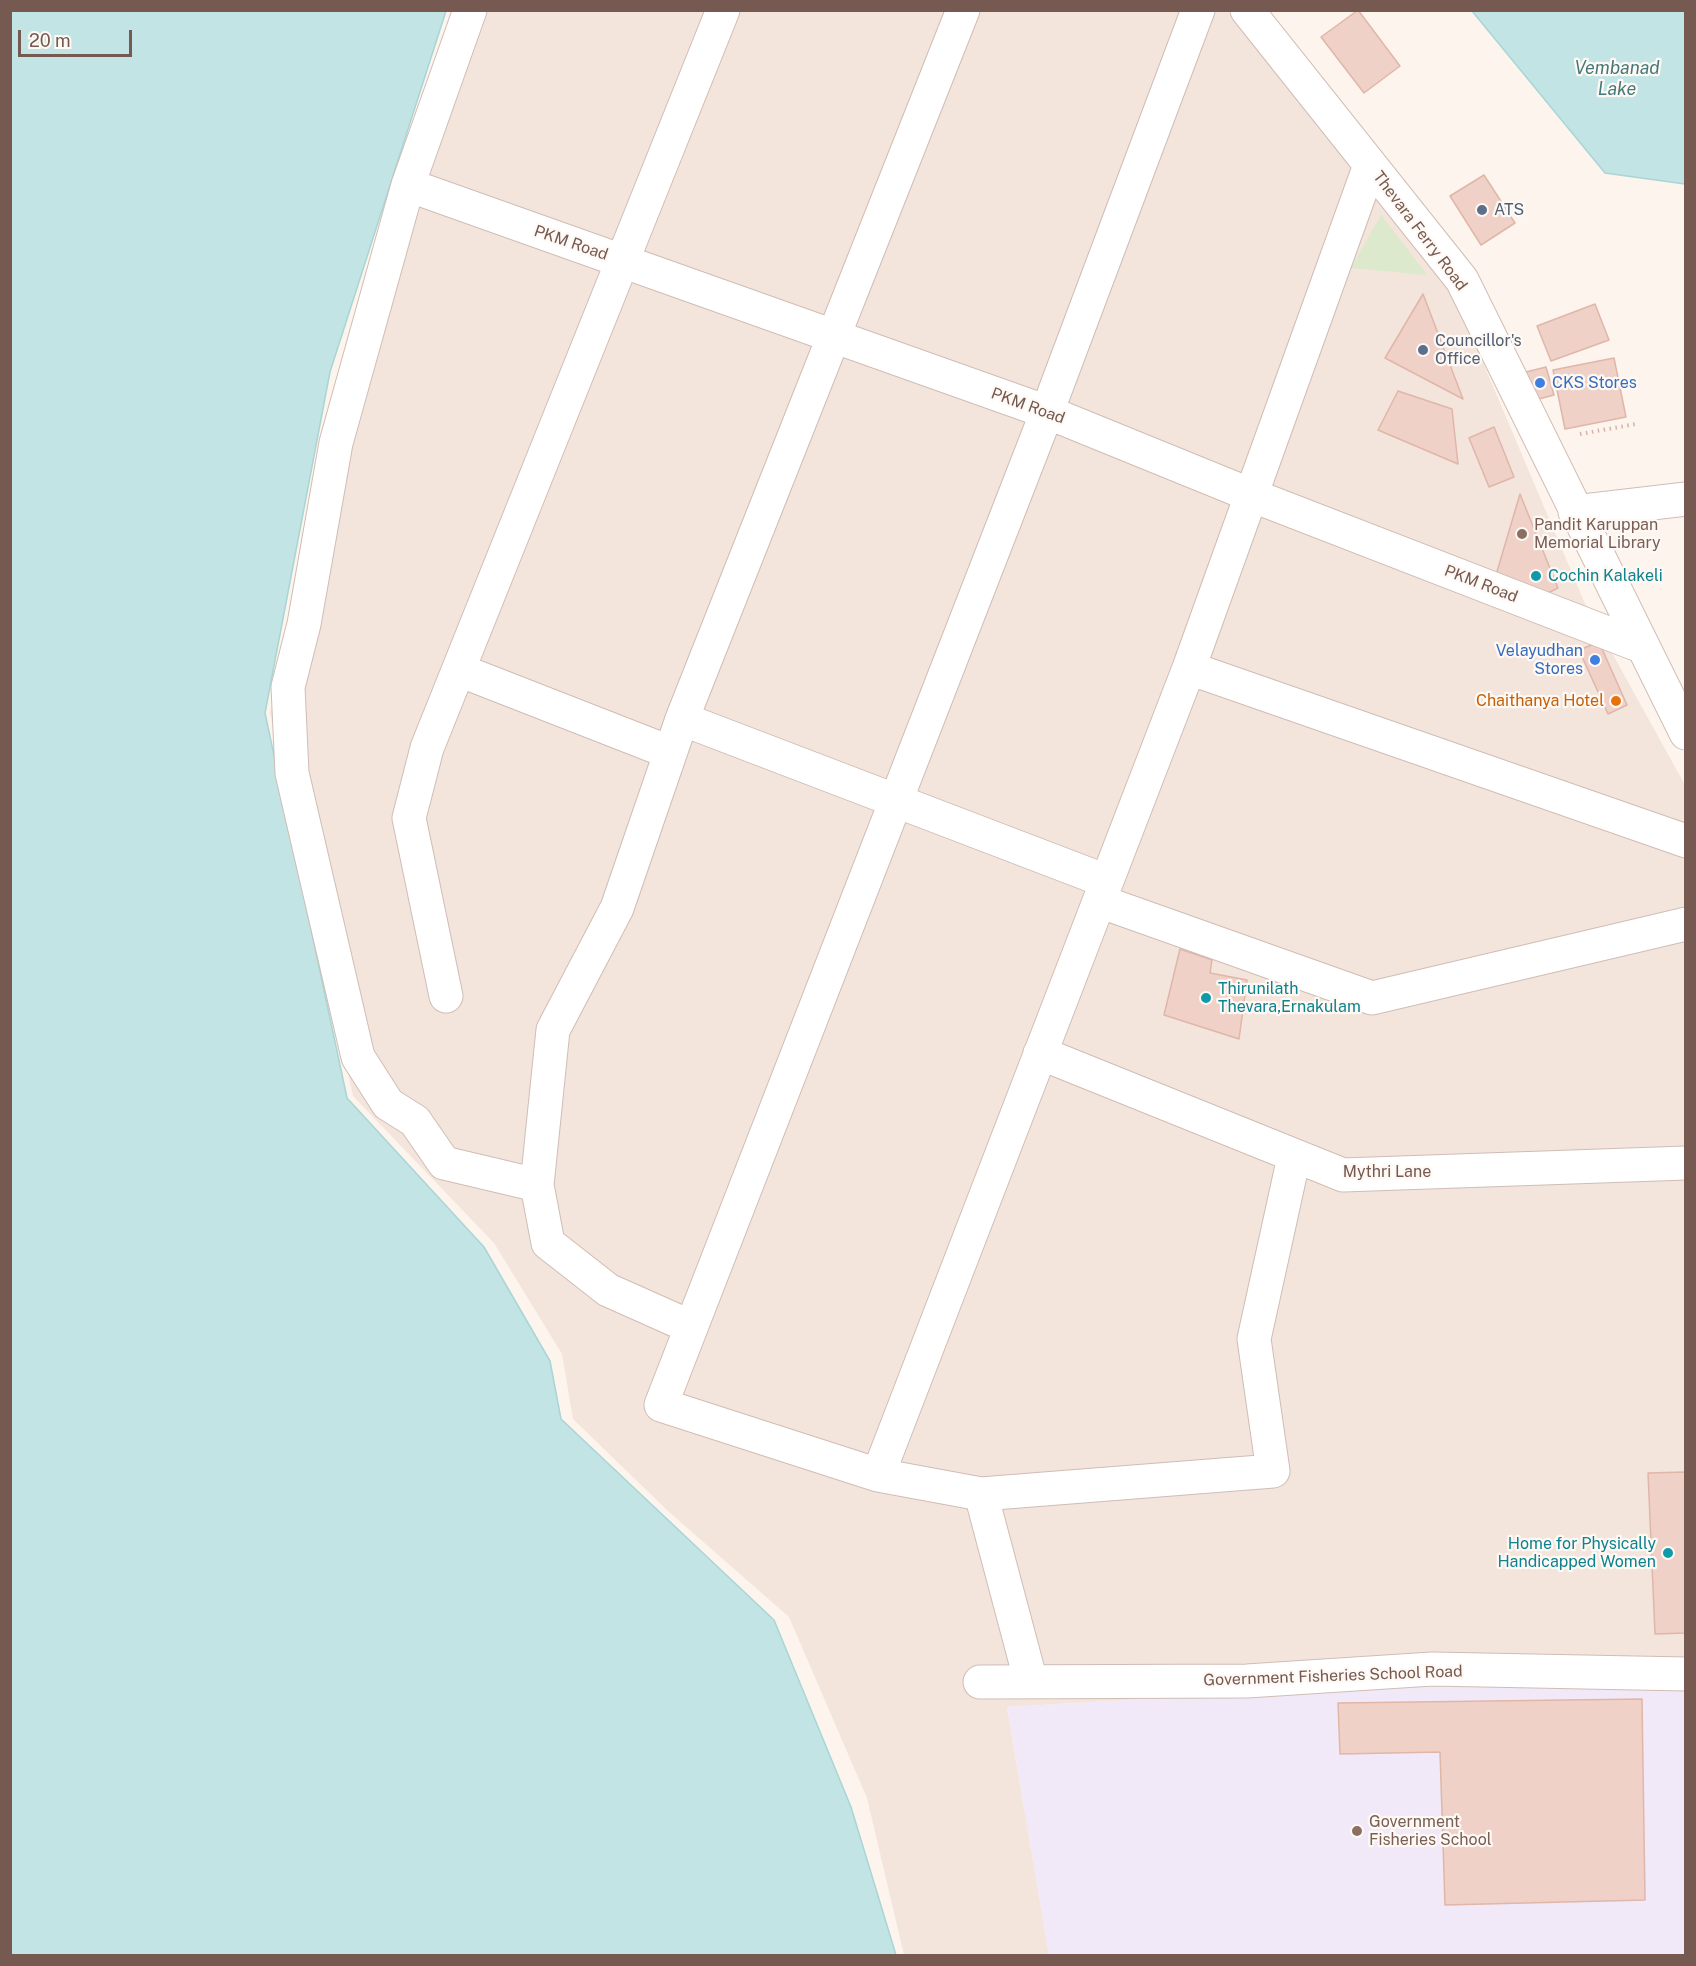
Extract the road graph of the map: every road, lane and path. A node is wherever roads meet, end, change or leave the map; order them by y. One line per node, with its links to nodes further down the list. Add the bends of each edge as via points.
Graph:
1 (470, 10): 7 (street)
2 (723, 10): 8 (street)
3 (963, 10): 9 (street)
4 (1198, 10): 10 (street)
5 (1247, 10): 6 (street, Thevara Ferry Road)
6 (1370, 165): 12 (street, Thevara Ferry Road, via 1461,280); 13 (street)
7 (408, 185): 8 (street, PKM Road); 30 (street, via 336,443 304,624 288,687 292,773 358,1057 388,1104 415,1121 444,1163)
8 (623, 261): 9 (street, PKM Road); 18 (street)
9 (834, 337): 10 (street, PKM Road); 19 (street)
10 (1047, 412): 13 (street, PKM Road); 22 (street)
11 (1636, 424): 12 (path)
12 (1540, 441): 15 (street, Thevara Ferry Road)
13 (1251, 495): 16 (street, PKM Road); 17 (street)
14 (1686, 499): 15 (street)
15 (1575, 512): 16 (street, Thevara Ferry Road)
16 (1641, 646): 20 (street, Thevara Ferry Road)
17 (1189, 668): 23 (street); 24 (street)
18 (459, 670): 21 (street); 26 (street, via 427,748 410,818)
19 (682, 719): 21 (street); 22 (street)
20 (1686, 733)
21 (669, 752): 30 (street, via 617,908 553,1030)
22 (895, 801): 24 (street); 31 (street)
23 (1686, 841)
24 (1103, 891): 25 (street, via 1372,998); 27 (street)
25 (1686, 924)
26 (446, 996)
27 (1040, 1053): 28 (street, Mythri Lane); 32 (street)
28 (1294, 1157): 29 (street, Mythri Lane, via 1343,1175); 33 (street, via 1254,1339 1273,1471)
29 (1686, 1163)
30 (537, 1185): 31 (street, via 548,1243 608,1290)
31 (691, 1327): 32 (street, via 661,1405)
32 (878, 1474): 33 (street)
33 (981, 1494): 36 (street)
34 (1686, 1674): 36 (street, Government Fisheries School Road, via 1432,1669 1247,1681)
35 (980, 1682): 36 (street, Government Fisheries School Road)
36 (1031, 1682)

